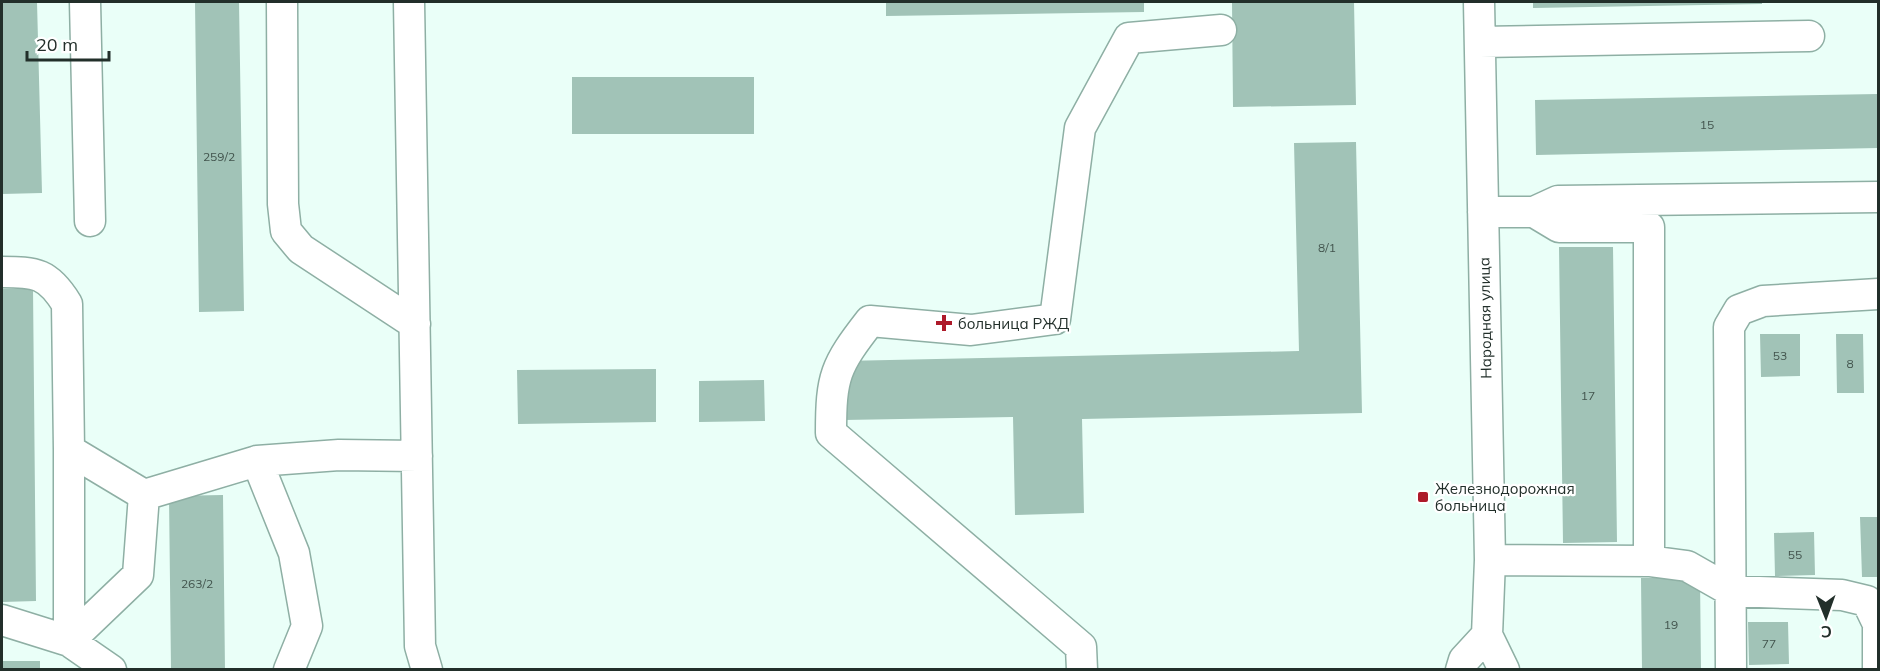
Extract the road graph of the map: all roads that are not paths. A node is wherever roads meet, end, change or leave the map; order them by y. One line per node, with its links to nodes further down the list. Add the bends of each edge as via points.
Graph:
1 (85, 2): 11 (street)
2 (282, 2): 14 (street, via 286,231 301,249)
3 (408, 2): 14 (street)
4 (1479, 2): 7 (street, Народная улица)
5 (1221, 30): 28 (street, via 1130,38 1080,128 1055,320 971,330 870,321 843,355 831,389 831,433 1081,647)
6 (1809, 36): 7 (street)
7 (1480, 42): 9 (street, Народная улица)
8 (1878, 196): 10 (street, via 1558,201)
9 (1483, 212): 10 (street); 19 (street, Народная улица)
10 (1534, 212): 20 (street, via 1559,227 1650,227)
11 (90, 221)
12 (2, 272): 15 (street, via 32,272 55,284 67,304)
13 (1878, 294): 21 (street, via 1763,301 1739,310 1729,327)
14 (415, 324): 16 (street)
15 (69, 450): 18 (street); 24 (street)
16 (417, 456): 17 (street, via 339,455); 27 (street, via 420,646)
17 (257, 461): 18 (street); 26 (street, via 294,553 307,626)
18 (144, 495): 24 (street, via 138,575)
19 (1490, 560): 20 (street); 23 (street, Народная улица)
20 (1649, 561): 21 (street, via 1687,566)
21 (1731, 591): 31 (street); 32 (street, via 1842,595 1867,601 1878,624)
22 (2, 620): 24 (street)
23 (1487, 635): 29 (street, via 1464,660); 30 (street, Народная улица)
24 (69, 641): 25 (street)
25 (111, 669)
26 (289, 669)
27 (427, 669)
28 (1082, 669)
29 (1461, 669)
30 (1504, 669)
31 (1731, 669)
32 (1878, 669)

